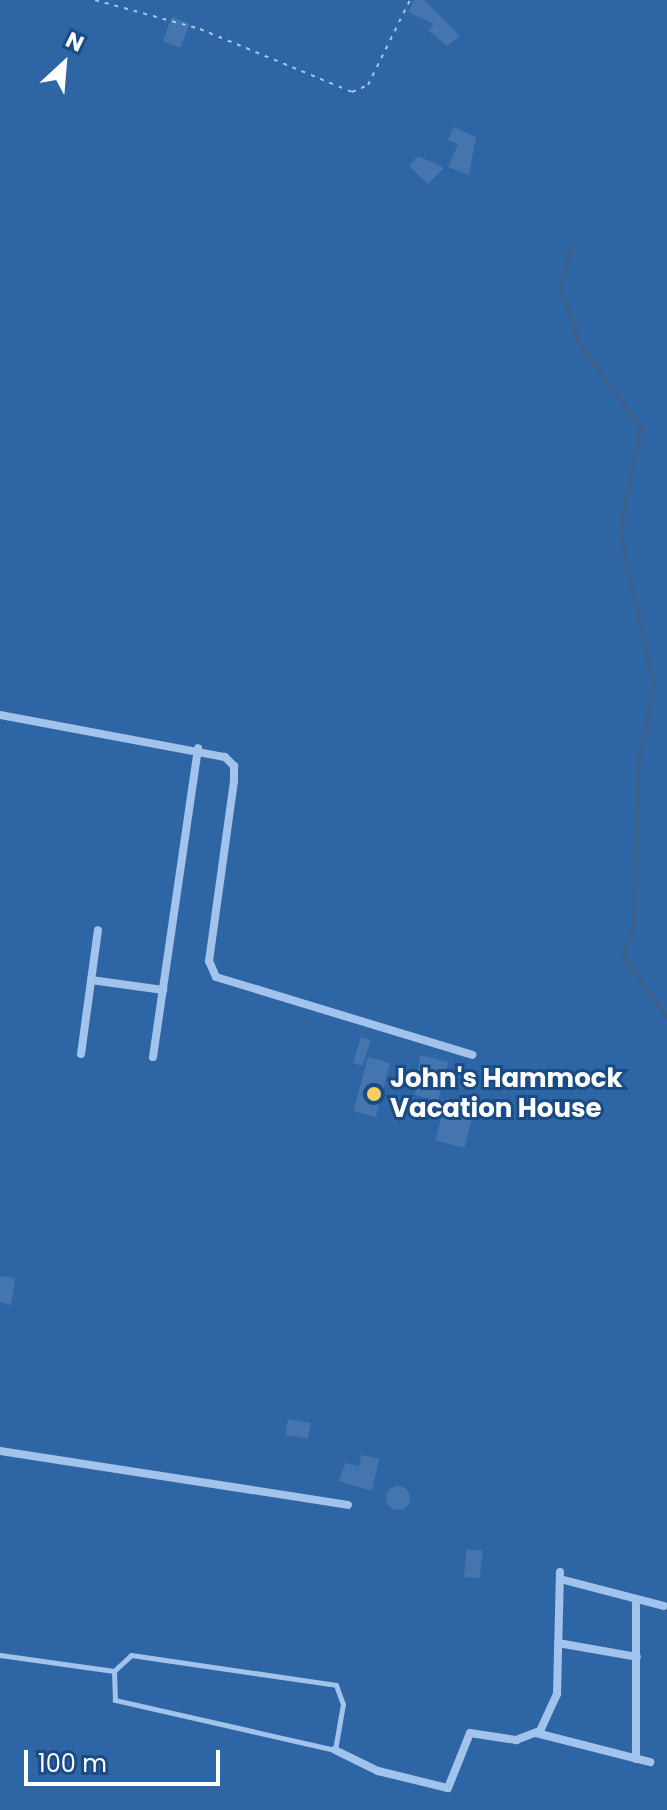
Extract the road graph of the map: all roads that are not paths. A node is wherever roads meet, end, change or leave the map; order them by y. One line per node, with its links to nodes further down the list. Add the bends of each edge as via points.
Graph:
1 (0, 715): 2 (street)
2 (198, 748): 5 (street); 7 (street, via 234,766 209,961 216,977)
3 (98, 930): 4 (street)
4 (91, 980): 5 (street); 6 (street)
5 (163, 990): 8 (street)
6 (81, 1054)
7 (472, 1055)
8 (153, 1057)
9 (0, 1451): 10 (street)
10 (348, 1505)
11 (636, 1604): 12 (street); 13 (street, via 560,1576); 15 (street)
12 (664, 1606)
13 (558, 1643): 15 (street); 17 (street, via 555,1703)
14 (0, 1655): 16 (lane)
15 (637, 1657): 19 (street)
16 (114, 1671): 18 (lane, via 115,1700); 18 (lane, via 131,1655 336,1685 343,1704)
17 (536, 1733): 18 (street, via 516,1740 470,1733 448,1788 378,1771); 19 (street)
18 (335, 1750)
19 (636, 1759): 20 (street)
20 (650, 1762)

